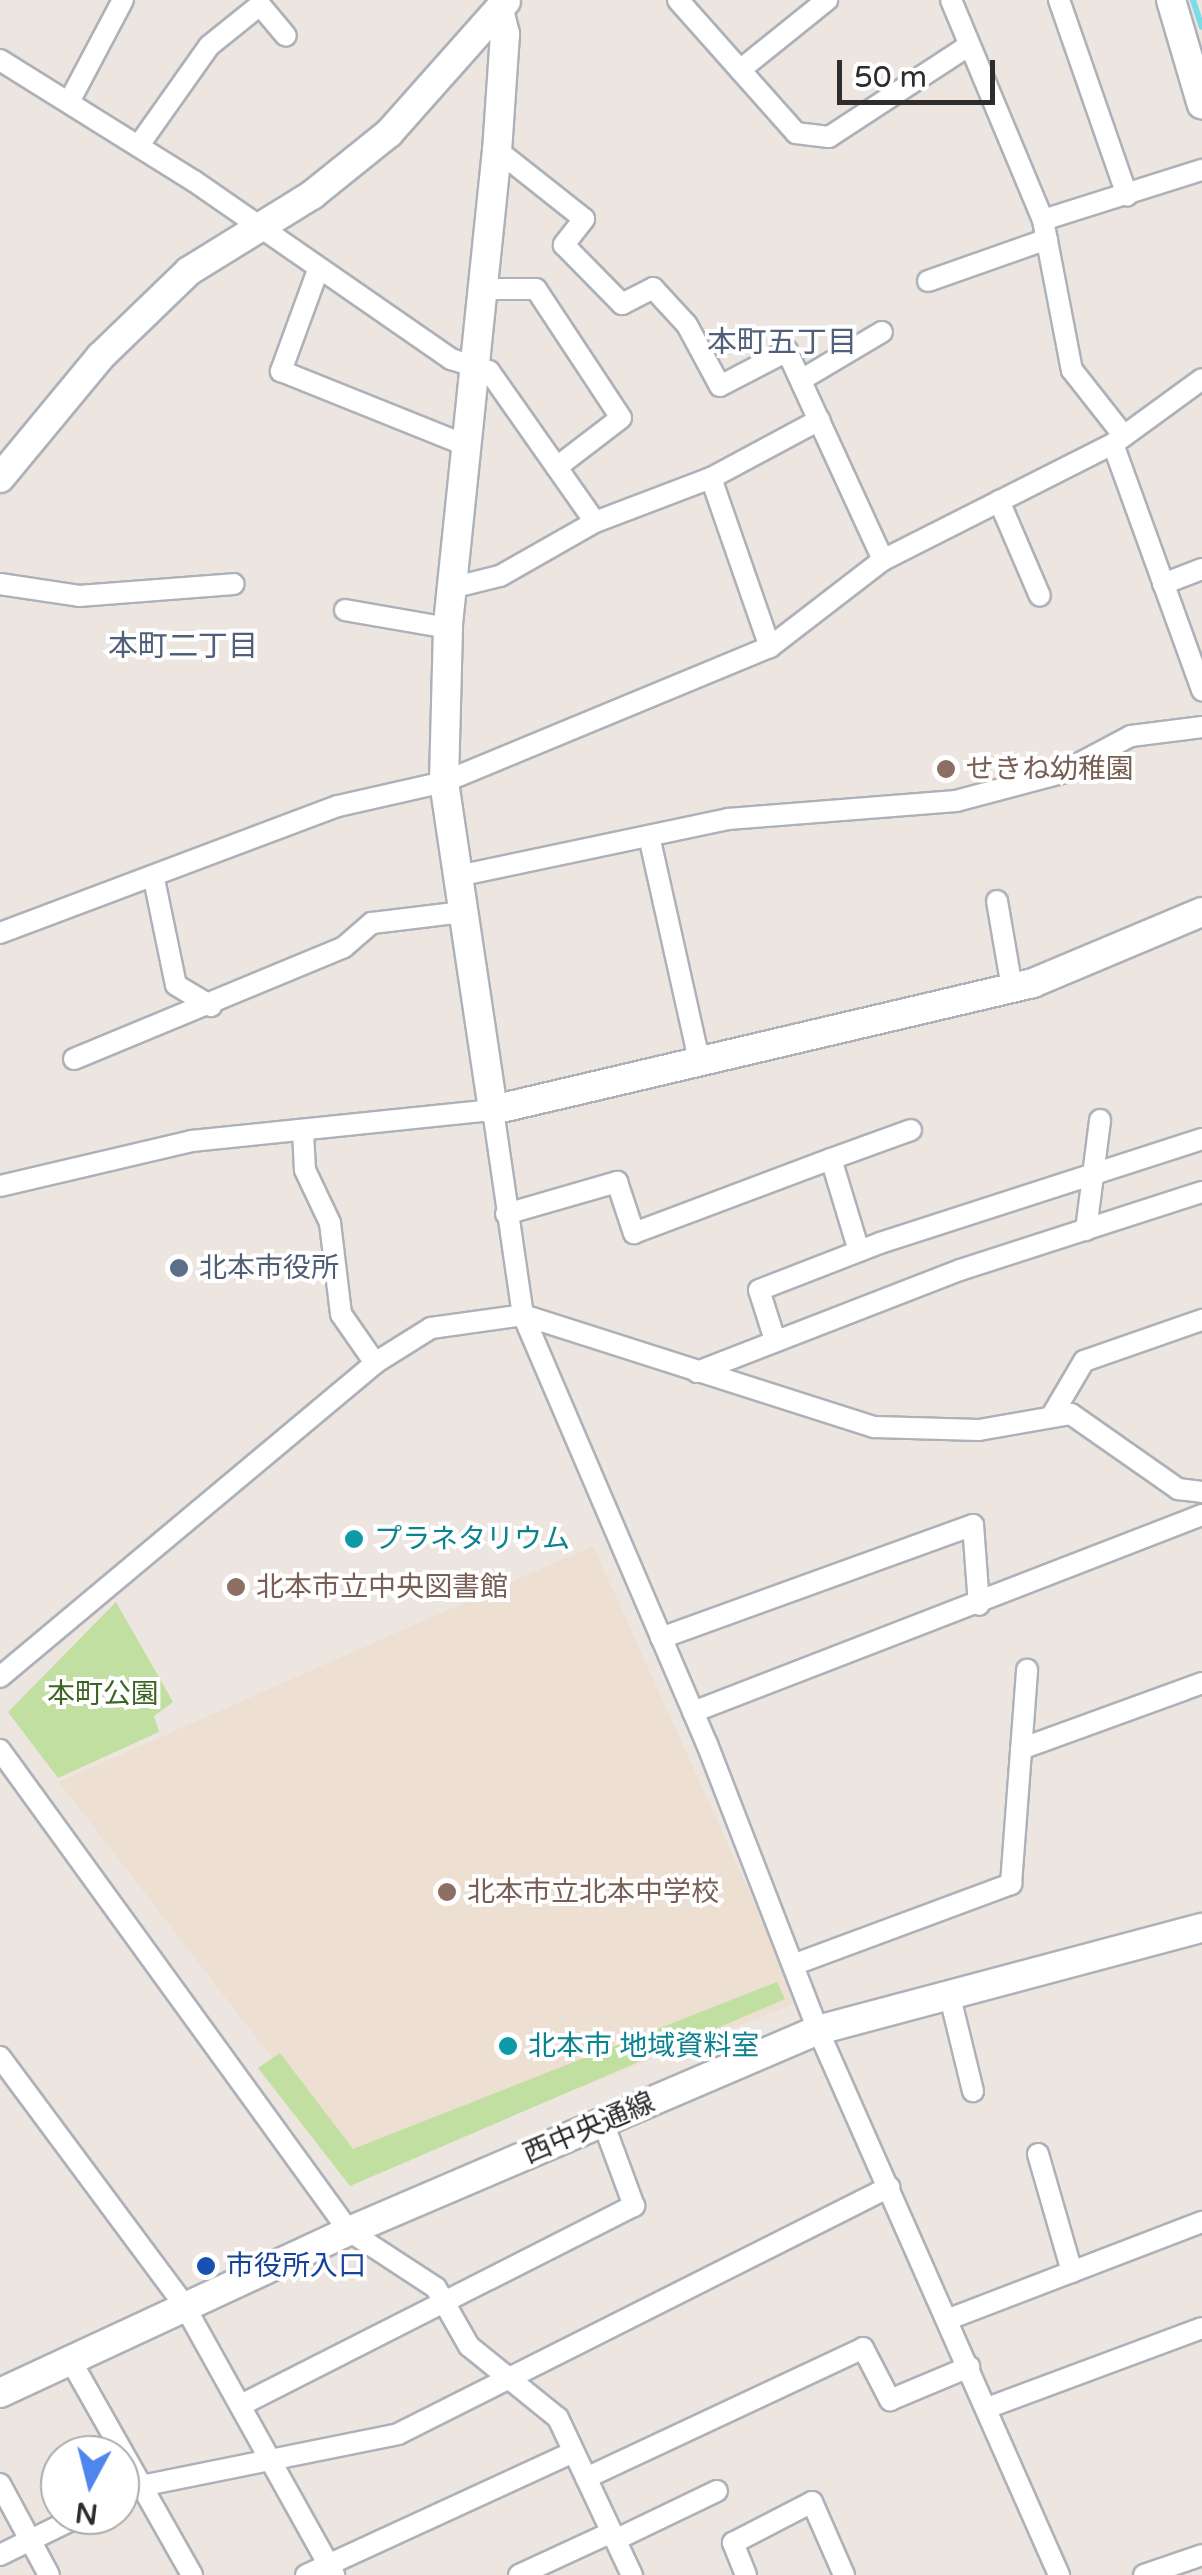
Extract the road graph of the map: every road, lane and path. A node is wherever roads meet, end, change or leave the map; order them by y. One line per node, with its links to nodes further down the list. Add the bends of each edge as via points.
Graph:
1 (123, 0): 12 (street)
2 (678, 0): 11 (street)
3 (827, 0): 11 (street)
4 (951, 0): 9 (street)
5 (1059, 0): 17 (street)
6 (1171, 0): 13 (street)
7 (503, 5): 15 (street); 19 (street, via 389,132)
8 (286, 36): 14 (street, via 260,6 209,46)
9 (968, 46): 11 (street, via 829,138 796,134); 18 (street)
10 (0, 60): 12 (street)
11 (740, 70)
12 (70, 100): 14 (street)
13 (1202, 105)
14 (139, 144): 19 (street)
15 (497, 150): 22 (street); 26 (street, via 584,219 564,245 622,304 652,288 688,324 720,386 787,351)
16 (1202, 170): 17 (street)
17 (1127, 194): 18 (street)
18 (1045, 229): 21 (street); 28 (street, via 1072,370)
19 (260, 230): 20 (street); 31 (street, via 189,271 101,356)
20 (318, 270): 24 (street); 29 (street, via 281,371)
21 (928, 281)
22 (480, 290): 24 (street); 30 (street, via 536,289 622,418)
23 (882, 332): 26 (street)
24 (472, 368): 29 (street); 30 (street, via 489,371)
25 (1202, 379): 28 (street)
26 (800, 380): 27 (street)
27 (819, 420): 32 (street); 35 (street)
28 (1118, 440): 33 (street); 39 (street)
29 (465, 445): 40 (street)
30 (557, 467): 34 (street)
31 (0, 478)
32 (711, 478): 34 (street); 44 (street)
33 (999, 501): 35 (street); 41 (street)
34 (596, 522): 40 (street, via 500,576)
35 (883, 560): 44 (street)
36 (1202, 568): 39 (street)
37 (0, 584): 38 (street, via 79,596)
38 (234, 584)
39 (1163, 584): 45 (street)
40 (452, 588): 43 (street)
41 (1040, 596)
42 (344, 610): 43 (street)
43 (448, 628): 47 (street)
44 (770, 647): 47 (street)
45 (1202, 690)
46 (1202, 727): 48 (street, via 1130,736 1061,773 956,802 728,819)
47 (444, 782): 49 (street); 50 (street, via 338,806)
48 (649, 836): 49 (street); 58 (street)
49 (458, 876): 52 (street)
50 (154, 879): 54 (street); 56 (street, via 176,985)
51 (997, 901): 55 (street)
52 (463, 912): 56 (street, via 372,923 344,947); 59 (street)
53 (1202, 912): 55 (street)
54 (0, 933)
55 (1012, 988): 58 (street)
56 (212, 1006): 57 (street)
57 (74, 1058)
58 (699, 1060): 59 (street)
59 (492, 1110): 62 (street); 68 (street)
60 (1100, 1120): 65 (street)
61 (911, 1130): 64 (street)
62 (303, 1132): 66 (street, via 192,1141); 74 (street, via 305,1170 330,1223 341,1314)
63 (1202, 1140): 65 (street)
64 (831, 1159): 68 (street, via 634,1233 618,1182); 70 (street)
65 (1093, 1174): 69 (street); 70 (street)
66 (0, 1186)
67 (1202, 1192): 69 (street)
68 (506, 1214): 71 (street)
69 (1086, 1230): 73 (street)
70 (859, 1251): 73 (street, via 759,1290)
71 (523, 1315): 74 (street, via 431,1328); 75 (street); 80 (street)
72 (1202, 1320): 76 (street, via 1084,1360)
73 (774, 1337): 75 (street)
74 (375, 1363): 82 (street)
75 (697, 1372): 76 (street, via 875,1427 979,1430)
76 (1051, 1417): 77 (street, via 1070,1414 1178,1489)
77 (1202, 1492)
78 (1202, 1516): 79 (street)
79 (978, 1605): 80 (street, via 973,1525); 84 (street)
80 (661, 1638): 84 (street)
81 (1027, 1670): 85 (street)
82 (0, 1678)
83 (1202, 1683): 85 (street)
84 (693, 1712): 88 (street)
85 (1021, 1749): 88 (street, via 1011,1884)
86 (0, 1750): 97 (street)
87 (1202, 1928): 89 (street, 西中央通線)
88 (793, 1965): 90 (street)
89 (950, 1997): 90 (street, 西中央通線); 92 (street)
90 (818, 2030): 93 (street, 西中央通線); 95 (street)
91 (0, 2057): 100 (street)
92 (974, 2091)
93 (603, 2122): 97 (street, 西中央通線); 99 (street, via 634,2206)
94 (1038, 2154): 98 (street)
95 (889, 2187): 101 (street); 105 (street)
96 (1202, 2222): 98 (street)
97 (349, 2232): 99 (street); 100 (street, 西中央通線)
98 (1072, 2272): 101 (street)
99 (444, 2299): 105 (street, via 469,2346); 107 (street)
100 (184, 2305): 103 (street, 西中央通線); 107 (street)
101 (948, 2319): 104 (street)
102 (1202, 2328): 108 (street)
103 (72, 2360): 106 (street, 西中央通線); 113 (street)
104 (969, 2367): 108 (street); 111 (street, via 890,2400 864,2348)
105 (504, 2380): 109 (street, via 558,2418); 110 (street, via 398,2434)
106 (0, 2392)
107 (242, 2406): 110 (street)
108 (987, 2408): 128 (street)
109 (574, 2452): 111 (street); 120 (street)
110 (275, 2463): 113 (street); 120 (street)
111 (586, 2478): 116 (street)
112 (0, 2484): 117 (street)
113 (141, 2486): 122 (street)
114 (716, 2491): 116 (street)
115 (40, 2535): 117 (street)
116 (613, 2536): 124 (street); 125 (street)
117 (28, 2541): 118 (street); 121 (street)
118 (0, 2555)
119 (1202, 2555): 129 (street)
120 (331, 2570): 123 (street)
121 (50, 2575)
122 (192, 2575)
123 (306, 2575)
124 (520, 2575)
125 (632, 2575)
126 (746, 2575): 127 (street, via 733,2544 812,2502)
127 (844, 2575)
128 (1058, 2575)
129 (1144, 2575)

